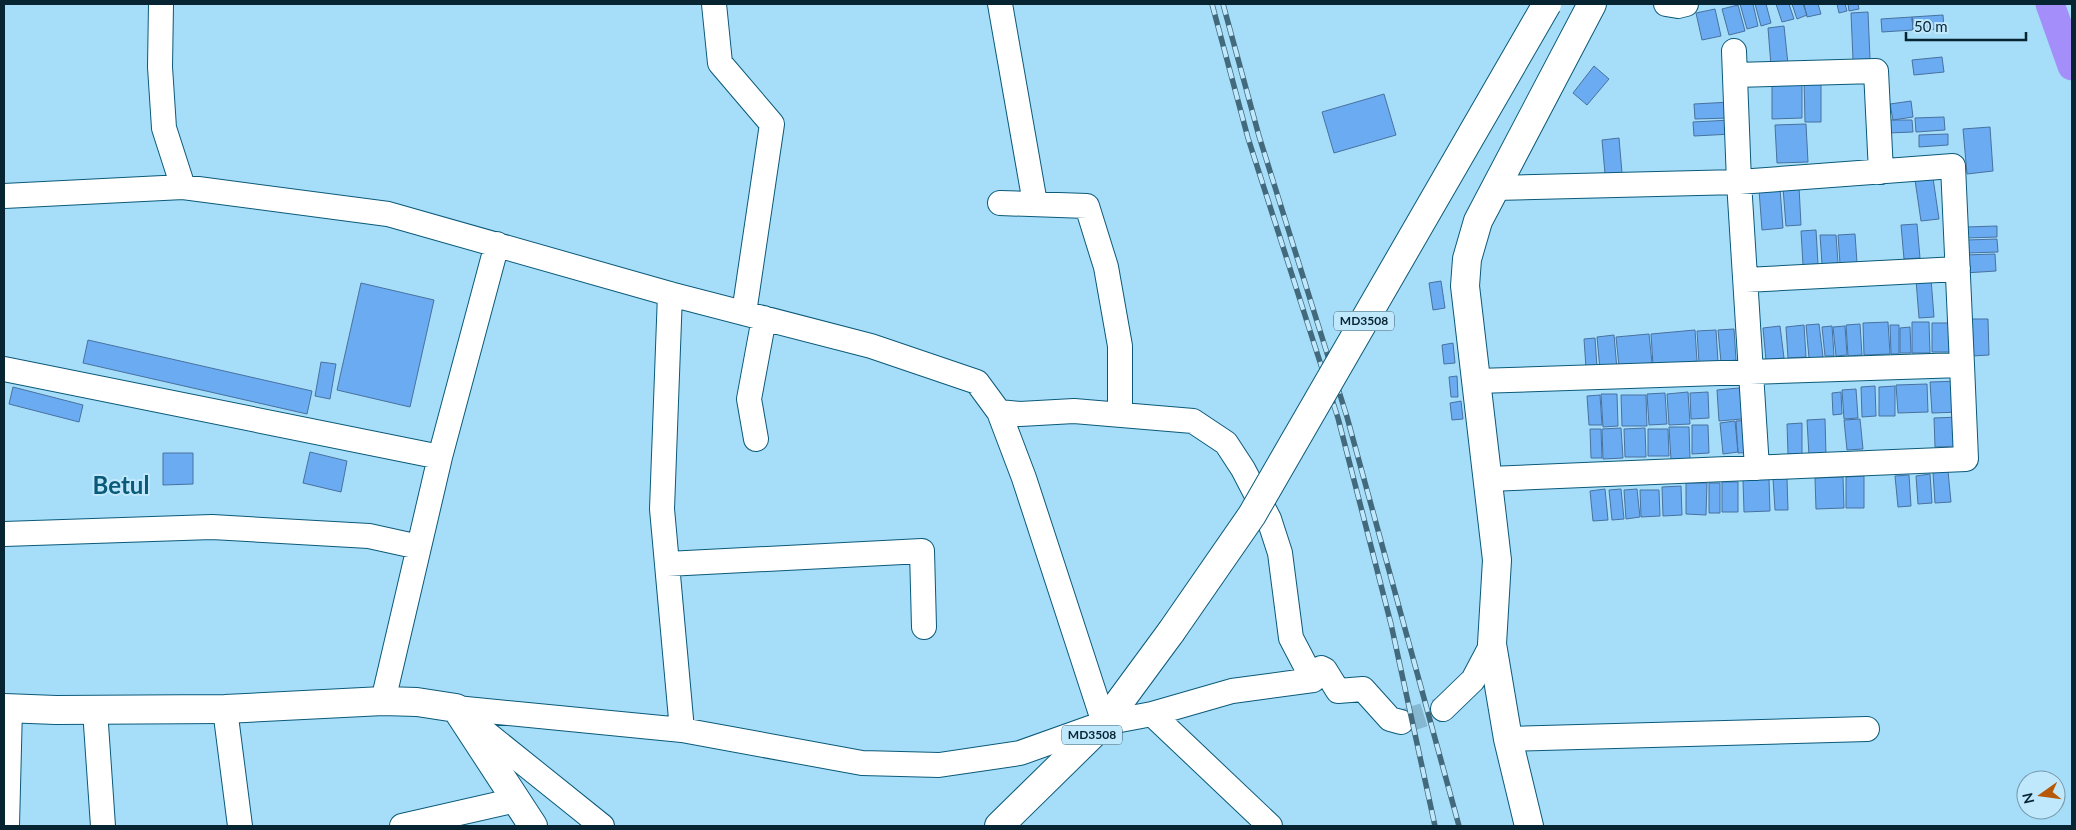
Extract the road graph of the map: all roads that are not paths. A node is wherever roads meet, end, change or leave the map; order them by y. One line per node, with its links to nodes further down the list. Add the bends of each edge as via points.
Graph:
1 (162, 4): 12 (street, via 160,66 164,128)
2 (714, 4): 21 (street, via 720,63 772,124)
3 (1000, 4): 16 (street)
4 (1547, 4): 46 (main road, MD3508, bridge, via 1252,515)
5 (1592, 4): 13 (main road)
6 (1666, 4): 7 (street)
7 (1686, 4)
8 (1734, 51): 9 (street)
9 (1735, 75): 10 (street, via 1876,71); 11 (street)
10 (1881, 172): 11 (street); 18 (street, via 1954,166)
11 (1739, 182): 13 (street); 19 (street)
12 (183, 187): 14 (street); 17 (street, via 388,214)
13 (1495, 188): 25 (main road, via 1478,221 1467,259 1467,319)
14 (4, 196)
15 (1000, 203): 16 (street)
16 (1036, 203): 27 (street, via 1087,206 1106,267 1120,346)
17 (497, 244): 20 (street); 29 (street)
18 (1958, 269): 19 (street); 22 (street)
19 (1746, 280): 24 (street)
20 (670, 294): 21 (street); 34 (street, via 662,509)
21 (754, 316): 26 (street, via 871,346 977,382); 28 (street, via 749,399)
22 (1962, 365): 24 (street); 30 (street, via 1966,459)
23 (4, 370): 29 (street)
24 (1752, 372): 25 (street); 30 (street)
25 (1477, 381): 31 (main road)
26 (999, 412): 27 (street, via 1074,411); 46 (street, via 1024,478)
27 (1120, 415): 37 (street, via 1193,421 1226,443 1269,519 1280,553 1291,638)
28 (756, 439)
29 (440, 456): 33 (street)
30 (1757, 468): 31 (street)
31 (1489, 480): 36 (main road, via 1497,560)
32 (4, 534): 33 (street, via 212,527 369,536)
33 (419, 547): 38 (street)
34 (667, 564): 35 (street, via 922,551); 48 (street)
35 (924, 627)
36 (1492, 644): 43 (street, via 1473,680); 49 (main road)
37 (1313, 680): 44 (street, via 1232,691); 45 (street, via 1321,668 1338,691 1363,689 1390,719)
38 (383, 701): 40 (main road); 41 (main road)
39 (7, 708): 42 (main road); 51 (street)
40 (456, 708): 48 (street); 50 (main road); 56 (street)
41 (225, 709): 42 (main road); 53 (street)
42 (95, 710): 52 (street)
43 (1443, 710)
44 (1152, 714): 46 (street); 58 (street)
45 (1401, 722)
46 (1104, 723): 48 (street, via 1020,752 940,765 862,763); 57 (main road, MD3508)
47 (1867, 729): 49 (street)
48 (682, 730)
49 (1508, 739): 59 (main road)
50 (516, 800): 54 (street); 55 (main road)
51 (7, 826)
52 (103, 826)
53 (240, 826)
54 (402, 826)
55 (533, 826)
56 (602, 826)
57 (999, 826)
58 (1270, 826)
59 (1529, 826)

